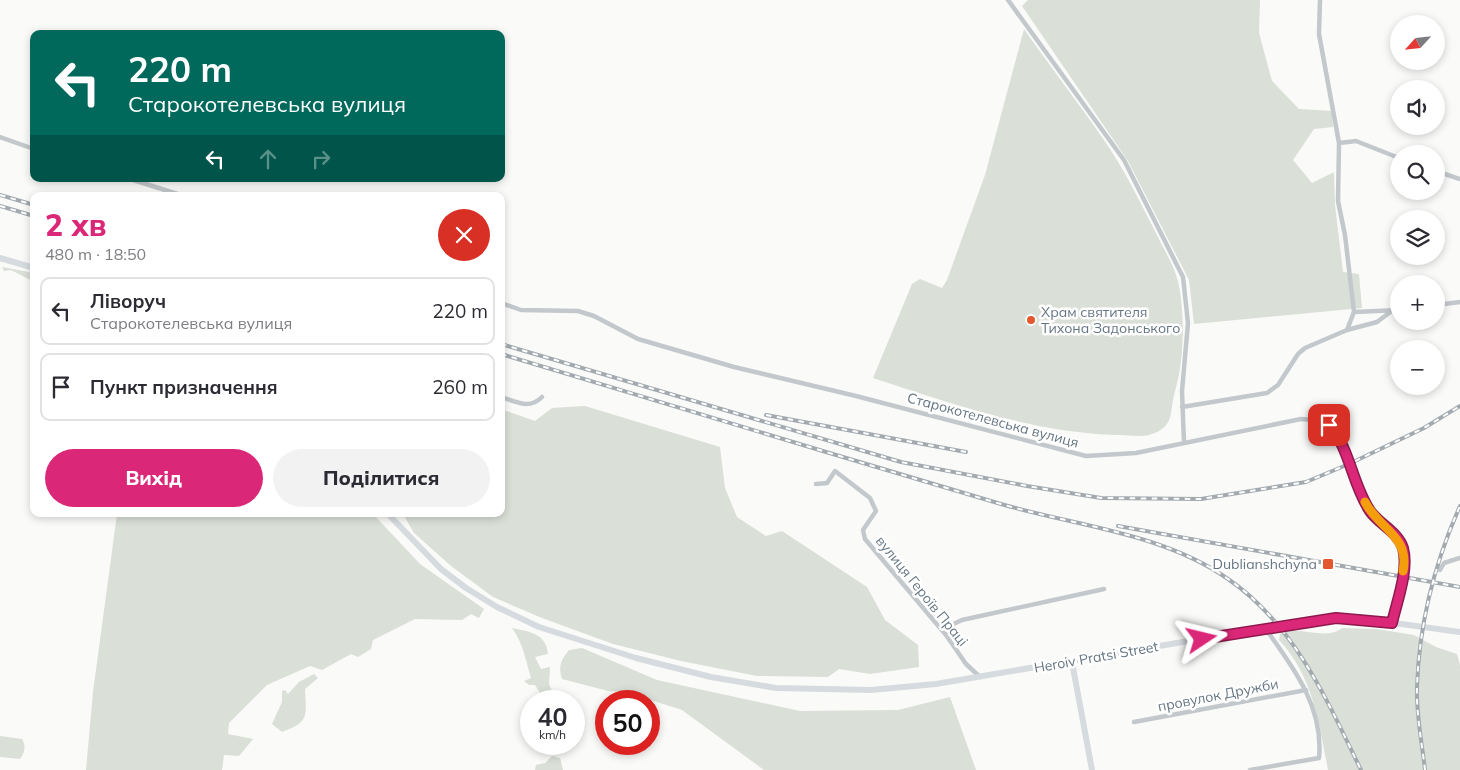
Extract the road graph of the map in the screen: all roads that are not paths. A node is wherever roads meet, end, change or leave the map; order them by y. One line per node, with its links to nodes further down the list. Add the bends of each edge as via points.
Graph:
1 (1008, 0): 22 (street, via 1124,160 1182,276 1188,323)
2 (1320, 0): 4 (street, via 1319,34)
3 (0, 137): 5 (street)
4 (1339, 143): 6 (street, via 1356,141); 17 (street, via 1338,201)
5 (30, 148)
6 (1390, 154)
7 (1445, 175): 8 (street)
8 (1460, 179)
9 (140, 182): 10 (street)
10 (171, 192)
11 (0, 258): 12 (main road)
12 (30, 267)
13 (1460, 302): 15 (street)
14 (505, 304): 23 (street, Старокотелевська вулиця, via 521,310 578,310 638,339 734,367 1086,456 1136,453)
15 (1445, 304)
16 (1390, 310): 17 (street)
17 (1354, 312): 19 (street)
18 (1390, 314): 19 (street, via 1377,322)
19 (1347, 330): 22 (street, via 1305,348 1278,385 1267,393)
20 (542, 397): 21 (street, via 527,406)
21 (505, 398)
22 (1182, 407): 23 (street)
23 (1184, 443): 29 (street, Старокотелевська вулиця, via 1300,419 1329,425 1338,435 1370,510 1399,540 1403,549 1404,566)
24 (816, 484): 32 (street, вулиця Героїв Праці, via 827,482 835,471 870,498 876,511 863,530 865,539)
25 (391, 517): 34 (main road, Heroiv Pratsi Street, via 466,588 539,627 597,647 711,677 776,688 871,690)
26 (1460, 558): 27 (street, via 1444,563)
27 (1440, 570)
28 (1104, 589): 32 (street, via 962,620 949,626)
29 (1392, 623): 30 (main road, Heroiv Pratsi Street, via 1336,618); 31 (main road, Heroiv Pratsi Street)
30 (1265, 628): 33 (main road, Heroiv Pratsi Street); 35 (street)
31 (1460, 632)
32 (946, 635): 34 (street, вулиця Героїв Праці, via 966,664)
33 (1072, 662): 34 (main road, Heroiv Pratsi Street); 37 (main road)
34 (980, 677)
35 (1306, 690): 36 (street, провулок Дружби); 38 (street, via 1312,704 1319,758)
36 (1134, 722)
37 (1092, 770)
38 (1250, 770)

